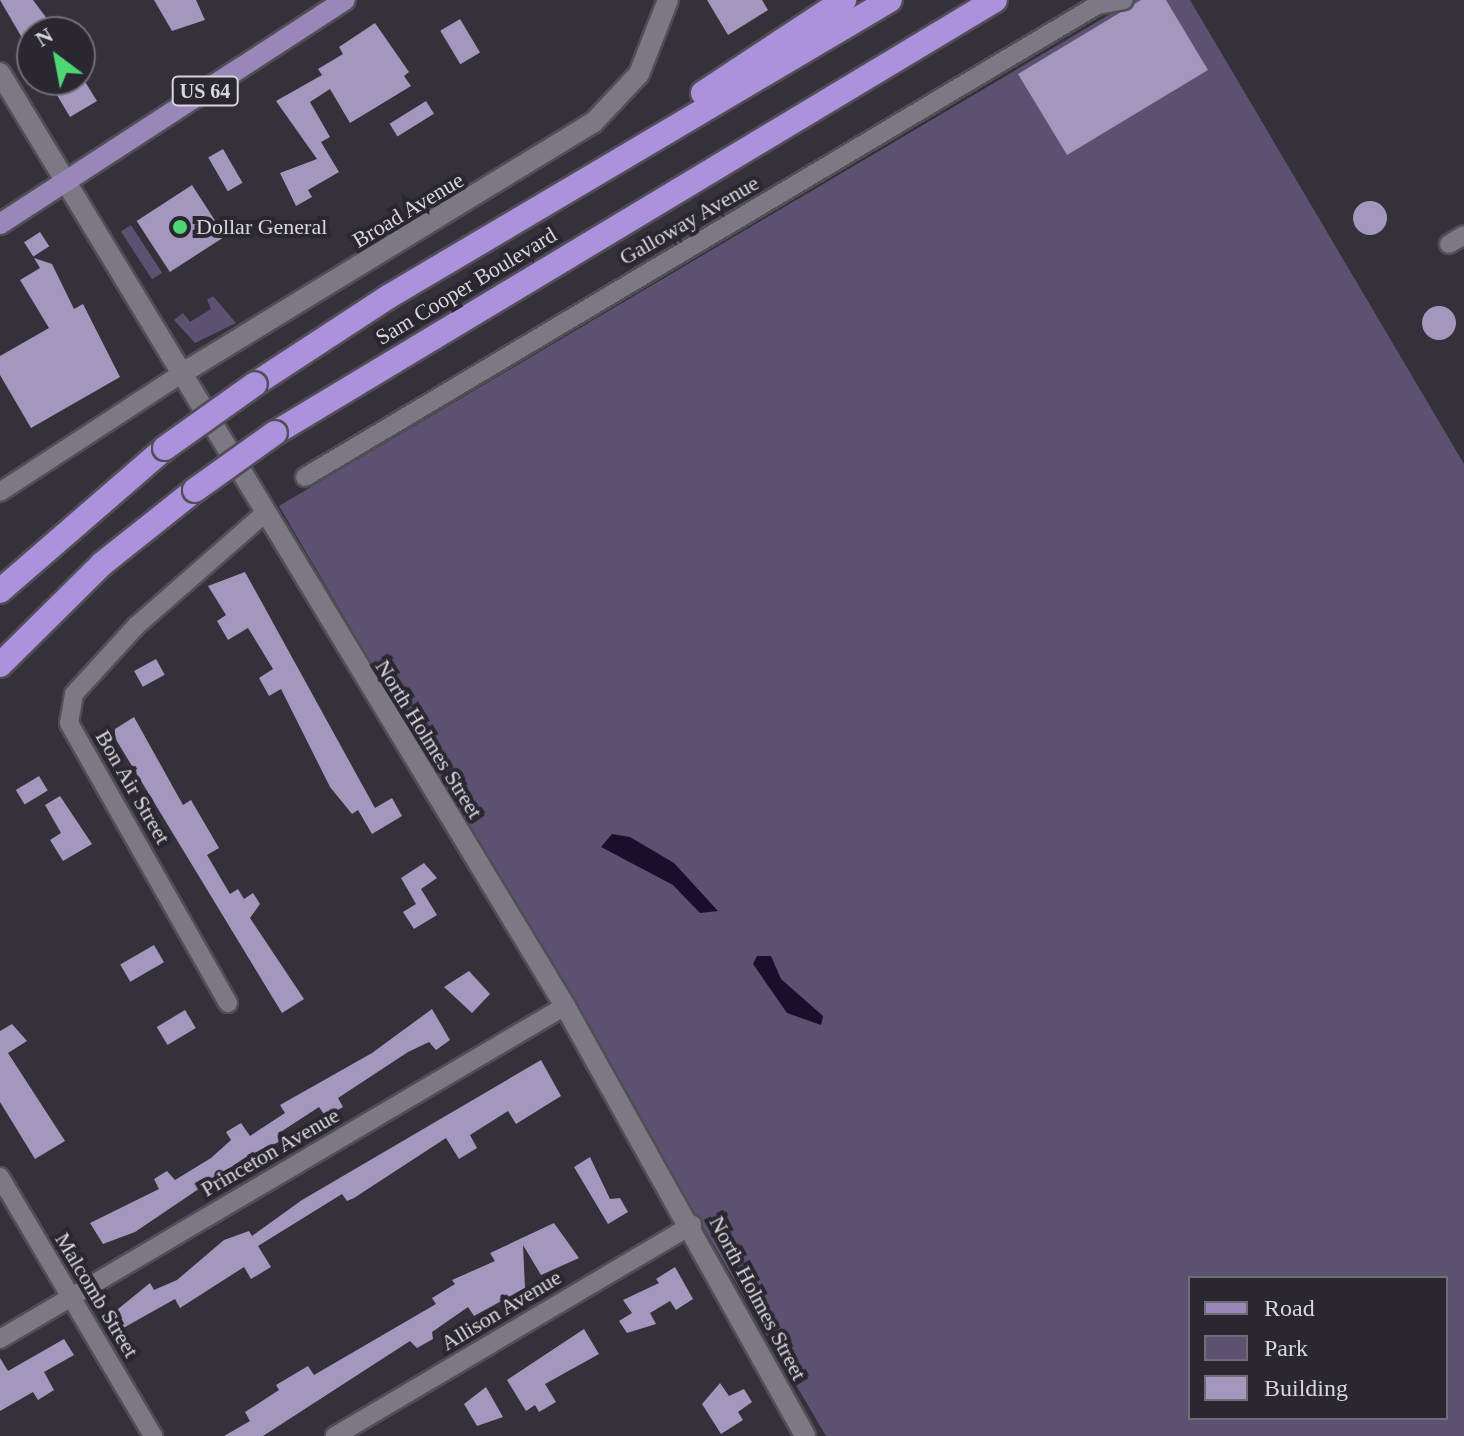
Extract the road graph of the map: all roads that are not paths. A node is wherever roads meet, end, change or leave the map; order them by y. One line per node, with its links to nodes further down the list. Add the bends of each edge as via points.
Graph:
1 (345, 0): 9 (main road, US 64)
2 (668, 0): 12 (main road, Broad Avenue, via 639,74 593,123)
3 (844, 0): 10 (highway)
4 (890, 0): 10 (highway, Sam Cooper Boulevard)
5 (995, 0): 17 (highway, Sam Cooper Boulevard, bridge, via 275,433 102,564)
6 (1124, 0): 7 (street, Galloway Avenue)
7 (1098, 2): 13 (street, Galloway Avenue)
8 (0, 73): 9 (main road, North Holmes Street)
9 (65, 184): 11 (main road, US 64); 12 (main road, North Holmes Street)
10 (540, 206): 16 (highway, Sam Cooper Boulevard, bridge, via 255,384 165,448)
11 (0, 224)
12 (181, 374): 14 (street, Broad Avenue); 15 (main road, North Holmes Street)
13 (305, 477)
14 (0, 492)
15 (263, 515): 18 (street, Bon Air Street, via 136,626 74,694 69,723); 19 (main road, North Holmes Street)
16 (0, 591)
17 (0, 665)
18 (228, 1003)
19 (565, 1006): 21 (main road, North Holmes Street); 22 (street, Princeton Avenue)
20 (0, 1177): 22 (street, Malcomb Street)
21 (692, 1225): 25 (street, Allison Avenue); 26 (main road, North Holmes Street)
22 (70, 1298): 23 (street, Princeton Avenue); 24 (street, Malcomb Street)
23 (0, 1339)
24 (153, 1436)
25 (335, 1436)
26 (805, 1436)

